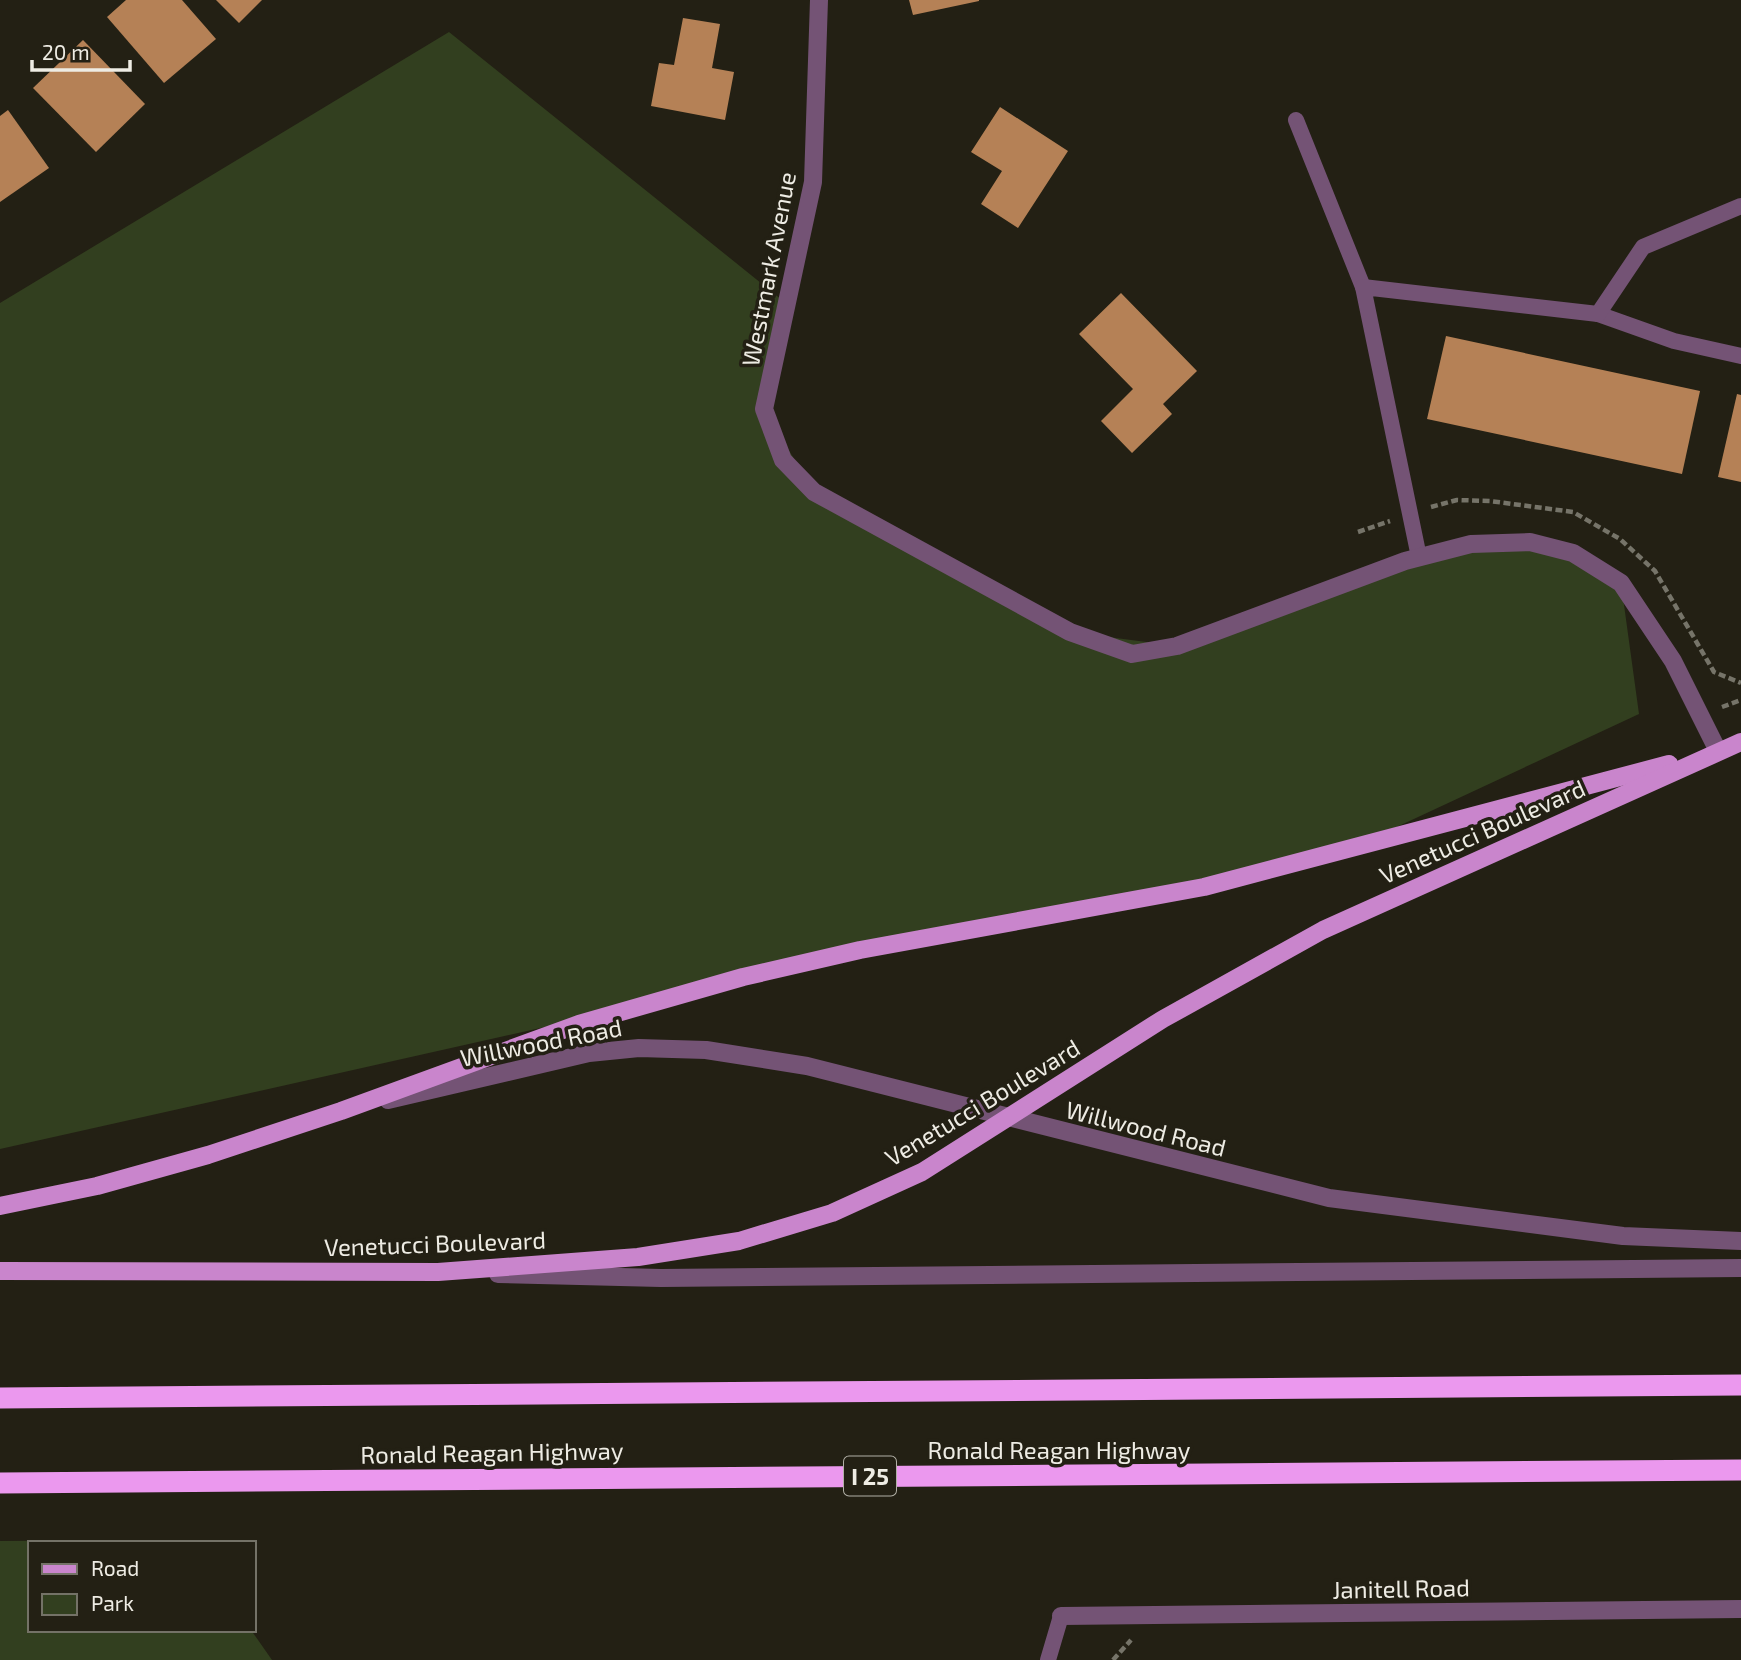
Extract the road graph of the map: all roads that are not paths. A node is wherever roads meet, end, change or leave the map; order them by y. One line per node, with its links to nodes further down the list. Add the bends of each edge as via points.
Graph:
1 (819, 0): 7 (street, Westmark Avenue, via 813,182 764,409 783,460 814,492 1070,632 1132,654 1177,646)
2 (1296, 120): 4 (lane)
3 (1741, 206): 5 (lane, via 1643,247)
4 (1363, 287): 5 (lane); 7 (lane)
5 (1598, 314): 6 (lane, via 1674,341)
6 (1741, 356)
7 (1419, 557): 9 (street, via 1471,544 1530,542 1573,553 1620,583 1673,662)
8 (1741, 742): 9 (main road, Venetucci Boulevard)
9 (1718, 751): 10 (main road, Venetucci Boulevard, via 1204,887 860,950 743,977 579,1024); 15 (main road, Venetucci Boulevard, via 1323,930 1163,1019 922,1172 832,1213 740,1241 651,1255)
10 (341, 1111): 11 (main road, Venetucci Boulevard, via 195,1159); 12 (street, Willwood Road, via 589,1053 639,1048 706,1050 807,1066 1329,1198 1610,1234)
11 (0, 1206)
12 (1741, 1241)
13 (1741, 1268): 15 (street, via 661,1278)
14 (0, 1271): 15 (main road, Venetucci Boulevard)
15 (438, 1272)
16 (1741, 1385): 17 (highway)
17 (0, 1398)
18 (1741, 1470): 19 (highway, Ronald Reagan Highway / I 25)
19 (0, 1483)
20 (1741, 1609): 21 (street, Janitell Road)
21 (1061, 1616): 22 (lane)
22 (1048, 1660)

